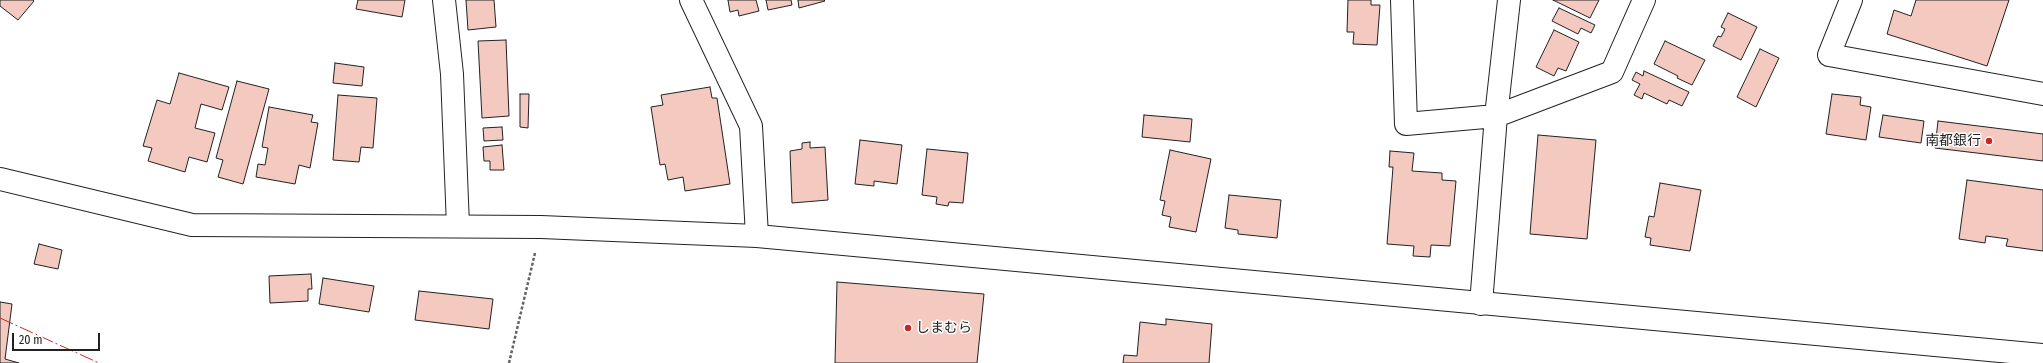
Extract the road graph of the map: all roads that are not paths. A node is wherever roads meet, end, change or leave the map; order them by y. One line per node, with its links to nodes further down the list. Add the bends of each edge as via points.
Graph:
1 (444, 0): 10 (street, via 452,74)
2 (691, 0): 11 (street, via 751,126)
3 (1402, 0): 8 (street, via 1406,124)
4 (1509, 0): 8 (street)
5 (1644, 0): 8 (street, via 1612,72)
6 (1851, 0): 7 (street, via 1829,55)
7 (2043, 94)
8 (1496, 116): 12 (street)
9 (0, 179): 10 (street, via 192,225)
10 (458, 226): 11 (street)
11 (757, 236): 12 (street)
12 (1481, 304): 13 (street)
13 (1967, 355): 14 (street)
14 (2043, 355)

